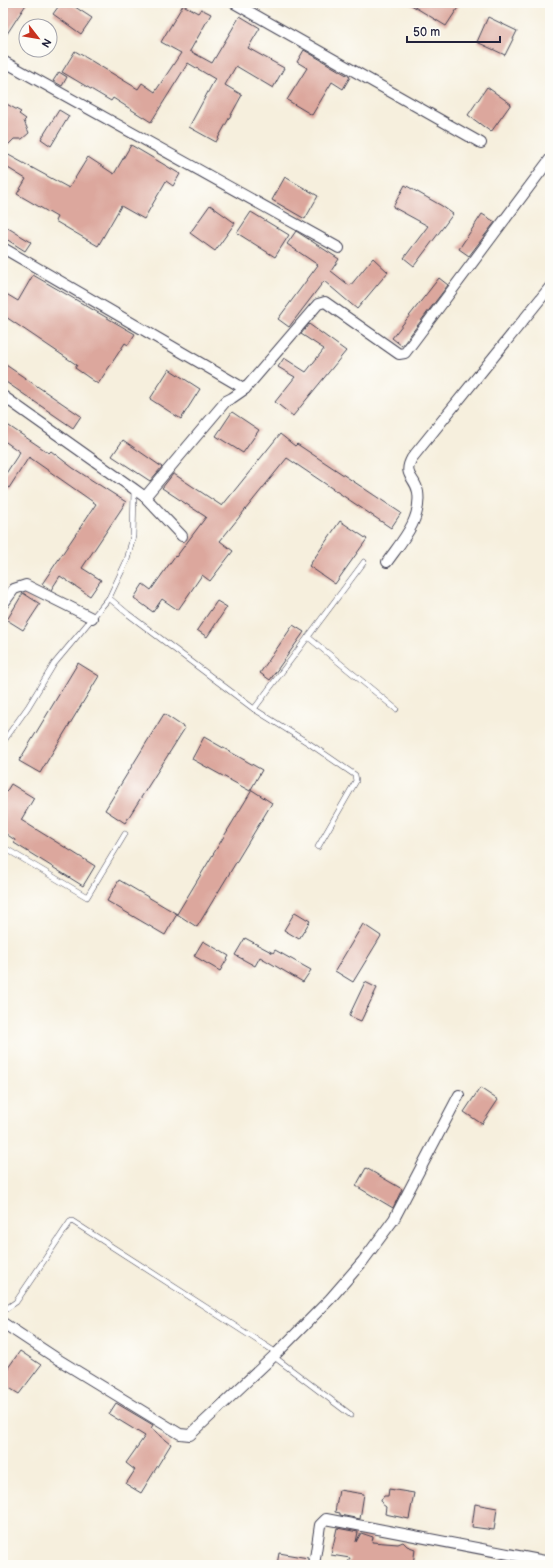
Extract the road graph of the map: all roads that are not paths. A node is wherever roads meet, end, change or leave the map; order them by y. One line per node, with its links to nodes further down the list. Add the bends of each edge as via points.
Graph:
1 (234, 3): 3 (street)
2 (3, 61): 6 (street)
3 (481, 143)
4 (550, 159): 8 (street, via 405,353 399,354 322,302)
5 (3, 248): 8 (street)
6 (340, 248)
7 (550, 286): 14 (street, via 412,458 408,473 418,493 416,514 412,526)
8 (245, 389): 11 (street, via 226,400)
9 (3, 396): 10 (street)
10 (134, 489): 11 (street); 15 (lane, via 133,536 127,560)
11 (145, 497): 12 (street)
12 (182, 536)
13 (364, 562): 18 (lane)
14 (387, 562)
15 (109, 598): 17 (lane); 19 (lane)
16 (4, 602): 17 (street, via 14,589 26,585)
17 (92, 618): 21 (lane, via 54,664)
18 (308, 637): 19 (lane); 20 (lane)
19 (254, 709): 24 (lane, via 355,774 356,781)
20 (396, 709)
21 (3, 742)
22 (124, 834): 23 (lane, via 87,897)
23 (3, 847)
24 (318, 847)
25 (459, 1095): 28 (street, via 394,1219 363,1262)
26 (3, 1311): 28 (lane, via 16,1302 72,1221)
27 (3, 1323): 28 (street, via 59,1360 185,1435 190,1435)
28 (275, 1354): 29 (lane)
29 (351, 1415)
30 (550, 1562): 31 (street, via 326,1519 320,1525)
31 (314, 1565)

